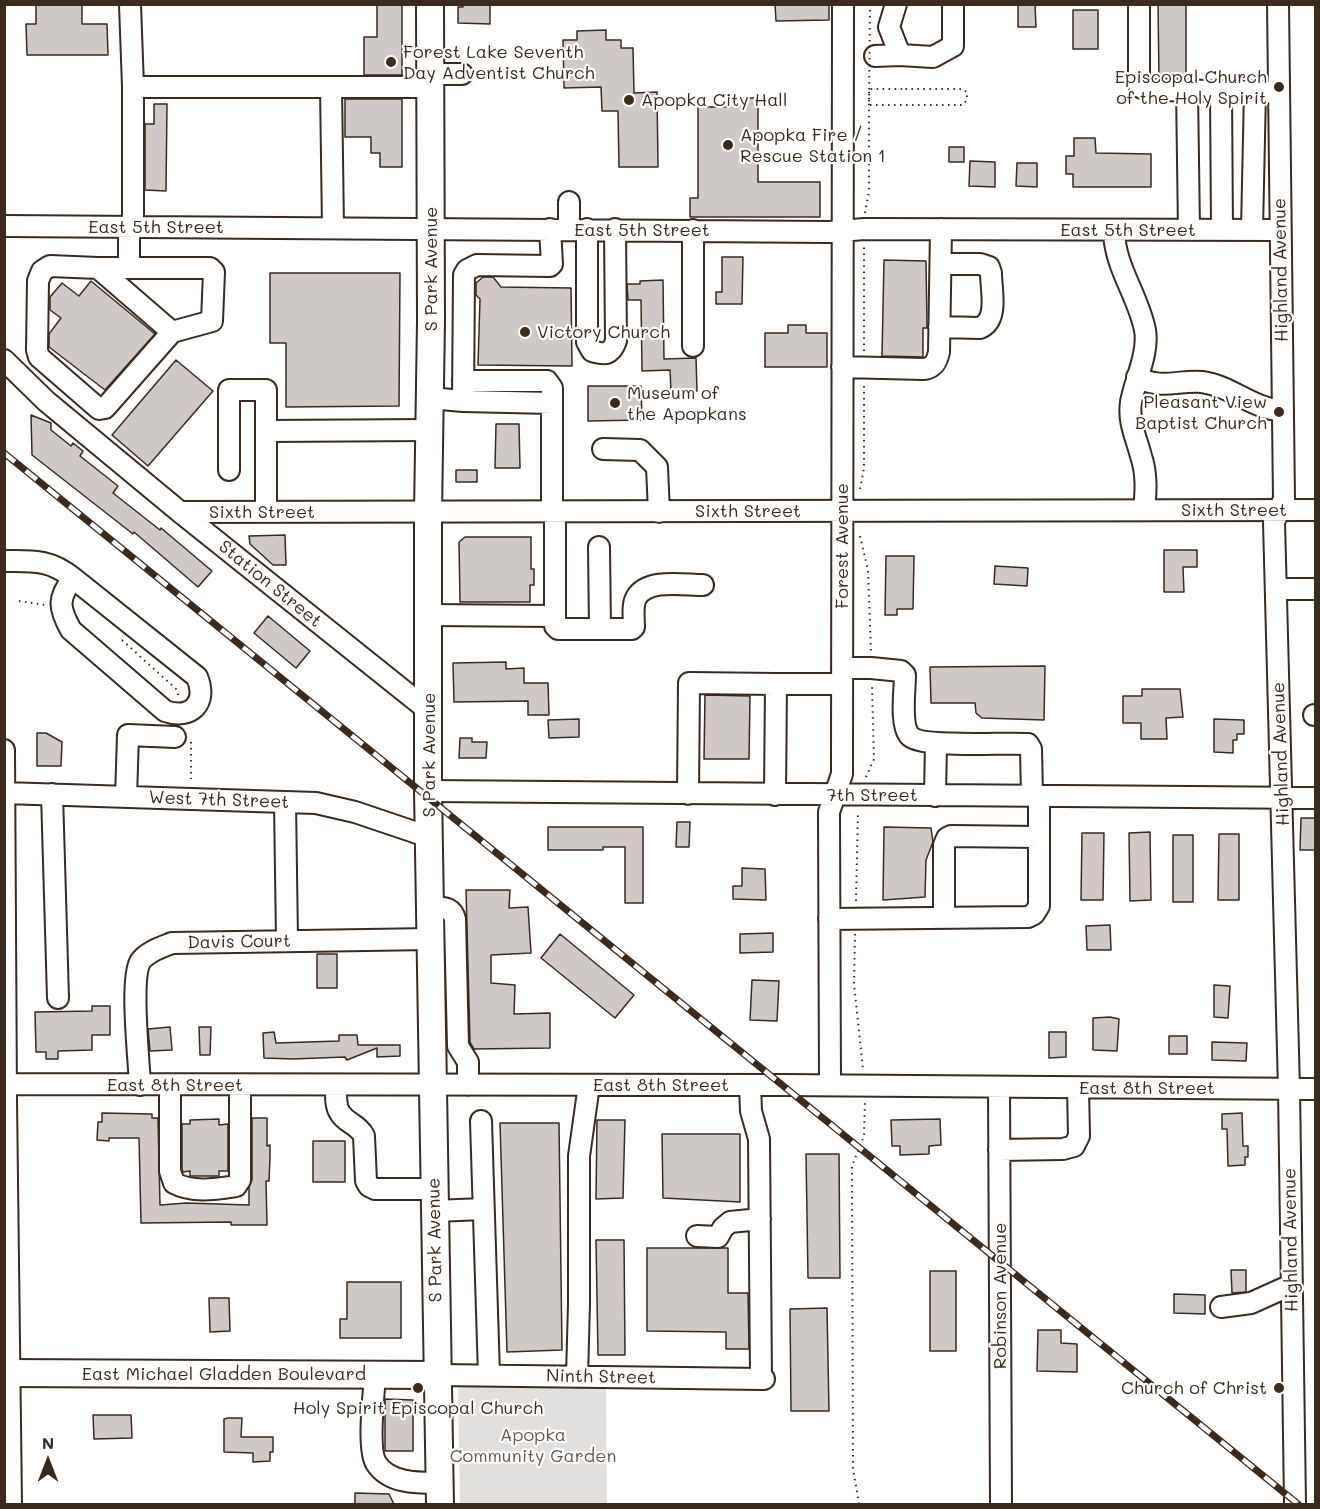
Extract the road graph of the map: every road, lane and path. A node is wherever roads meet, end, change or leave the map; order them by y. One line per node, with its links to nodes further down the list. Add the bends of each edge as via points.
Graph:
1 (130, 4): 13 (street)
2 (430, 4): 12 (main road, S Park Avenue)
3 (843, 4): 9 (street, Forest Avenue)
4 (870, 4): 25 (path, bridge, via 869,105 962,105 967,100 967,92 962,89 904,89 869,89 869,191)
5 (897, 4): 10 (street, via 889,27)
6 (953, 4): 10 (street, via 953,46 933,57)
7 (1139, 4): 15 (street, via 1139,85 1153,90)
8 (1278, 4): 18 (street, Highland Avenue)
9 (843, 55): 10 (street); 29 (street, Forest Avenue)
10 (900, 55)
11 (462, 74): 12 (street)
12 (430, 81): 14 (street); 23 (main road, S Park Avenue)
13 (133, 87): 14 (street); 21 (street)
14 (331, 87): 22 (street)
15 (1187, 90): 16 (street); 31 (street)
16 (1221, 91): 17 (street); 32 (street)
17 (1255, 91): 18 (street); 33 (street)
18 (1279, 92): 34 (street, Highland Avenue)
19 (569, 202): 24 (street)
20 (4, 226): 21 (street, East 5th Street)
21 (131, 227): 22 (street, East 5th Street); 37 (street)
22 (333, 228): 23 (street, East 5th Street)
23 (431, 228): 24 (street, East 5th Street); 47 (main road, S Park Avenue)
24 (569, 229): 27 (street, East 5th Street); 27 (street, via 586,342 592,351 600,353 613,350 616,341); 46 (street, via 550,266 477,265 467,270)
25 (864, 229): 26 (street, East 5th Street); 29 (street, East 5th Street); 43 (path)
26 (941, 229): 30 (street, East 5th Street); 35 (street)
27 (615, 230): 28 (street, East 5th Street)
28 (693, 230): 29 (street, East 5th Street); 40 (street)
29 (842, 230): 42 (street, Forest Avenue)
30 (1114, 230): 31 (street, East 5th Street); 44 (street, via 1120,266 1145,333)
31 (1189, 230): 32 (street, East 5th Street)
32 (1222, 230): 33 (street, East 5th Street)
33 (1252, 230): 34 (street, East 5th Street)
34 (1280, 230): 49 (street, Highland Avenue)
35 (941, 264): 38 (street); 38 (street, via 989,267 992,317 980,328)
36 (98, 268): 37 (street); 39 (street); 45 (street, via 50,267 42,271 38,282 37,350 39,357)
37 (129, 268): 39 (street, via 210,268 214,272 212,321)
38 (939, 327): 43 (street, via 937,360 929,369)
39 (172, 332): 45 (street, via 105,408 99,409)
40 (693, 346)
41 (4, 360): 48 (street, Station Street)
42 (842, 367): 43 (street); 57 (street, Forest Avenue)
43 (864, 368): 57 (path, via 864,468)
44 (1137, 377): 49 (street, via 1163,385 1204,382 1265,408); 54 (street, via 1130,418 1146,482)
45 (64, 380): 48 (street)
46 (463, 391): 47 (street); 60 (street, via 547,381 552,388)
47 (430, 398): 50 (main road, S Park Avenue)
48 (46, 401): 58 (street, Station Street)
49 (1283, 411): 55 (street, Highland Avenue, via 1284,499)
50 (429, 430): 51 (street); 62 (main road, S Park Avenue)
51 (266, 431): 53 (street, via 266,390 229,390); 59 (street)
52 (603, 449): 61 (street, via 640,450 649,457 657,467)
53 (229, 470)
54 (1144, 510): 55 (street, Sixth Street); 57 (street, Sixth Street)
55 (1279, 510): 56 (street, Sixth Street); 68 (street, Highland Avenue, via 1274,522)
56 (1316, 510)
57 (850, 511): 61 (street, Sixth Street); 72 (path, via 868,570); 73 (street, Forest Avenue)
58 (180, 512): 59 (street, Sixth Street); 75 (street, Station Street)
59 (266, 512): 62 (street, Sixth Street)
60 (553, 512): 61 (street, Sixth Street); 62 (street, Sixth Street); 70 (street)
61 (659, 512)
62 (428, 513): 69 (main road, S Park Avenue)
63 (599, 547): 71 (street)
64 (4, 561): 65 (street, via 46,563 60,567)
65 (73, 578): 65 (street, via 196,677 201,688 196,707 185,713 165,711 71,630 61,598)
66 (703, 585): 71 (street, via 653,585 636,597 632,628)
67 (1316, 589): 68 (street)
68 (1276, 590): 89 (street, Highland Avenue)
69 (428, 615): 70 (street); 75 (main road, S Park Avenue)
70 (555, 616): 71 (street, via 558,629)
71 (600, 628)
72 (871, 668): 73 (street); 77 (street, via 896,669 905,675 904,724 910,736); 85 (path, via 874,759)
73 (842, 676): 74 (street); 84 (street, Forest Avenue, via 842,774)
74 (776, 684): 82 (street, via 689,683); 83 (street)
75 (429, 711): 79 (main road, S Park Avenue)
76 (176, 736): 88 (street, via 128,735)
77 (936, 743): 86 (street); 87 (street, via 1028,744)
78 (4, 750): 80 (street)
79 (428, 791): 82 (street, 7th Street); 92 (main road, S Park Avenue)
80 (5, 793): 81 (street, West 7th Street); 103 (street)
81 (52, 794): 88 (street, West 7th Street); 100 (street)
82 (688, 794): 83 (street, 7th Street)
83 (775, 795): 84 (street, 7th Street)
84 (834, 795): 85 (street, 7th Street); 97 (street, Forest Avenue, via 829,812)
85 (859, 796): 86 (street, 7th Street); 95 (path)
86 (935, 796): 87 (street, 7th Street)
87 (1036, 796): 89 (street, 7th Street); 93 (street)
88 (126, 797): 91 (street, West 7th Street)
89 (1282, 798): 90 (street, 7th Street); 116 (street, Highland Avenue)
90 (1316, 798)
91 (285, 802): 92 (street, West 7th Street, via 316,803 355,812); 98 (street)
92 (429, 837): 94 (main road, S Park Avenue)
93 (1040, 837): 96 (street, via 1039,906 1034,914); 96 (street, via 946,838)
94 (430, 906): 99 (main road, S Park Avenue); 99 (street, via 453,912)
95 (856, 918): 96 (street); 97 (street); 113 (path, via 854,984)
96 (944, 918)
97 (829, 919): 112 (street, Forest Avenue)
98 (287, 941): 99 (street, Davis Court); 108 (street, Davis Court, via 172,943 149,953 140,962 135,981)
99 (439, 954): 101 (street); 102 (main road, S Park Avenue)
100 (57, 998)
101 (457, 1010): 102 (street); 105 (street, via 458,1046 468,1062)
102 (431, 1011): 104 (main road, S Park Avenue)
103 (5, 1084): 108 (street, East 8th Street); 126 (street)
104 (432, 1084): 105 (street, East 8th Street); 111 (street, East 8th Street); 120 (main road, S Park Avenue)
105 (468, 1084): 106 (street, East 8th Street)
106 (589, 1084): 107 (street, East 8th Street); 130 (street, via 579,1156)
107 (750, 1084): 112 (street, East 8th Street); 122 (street, via 751,1111 759,1139)
108 (140, 1085): 109 (street, East 8th Street)
109 (170, 1085): 110 (street, East 8th Street); 110 (street, via 170,1172 174,1183 183,1188 215,1190 236,1185 240,1180)
110 (240, 1085): 111 (street, East 8th Street)
111 (336, 1085): 120 (street, via 338,1111 364,1136 369,1186)
112 (830, 1085): 113 (street, East 8th Street)
113 (865, 1085): 114 (street, East 8th Street); 133 (path, via 864,1136 852,1166 853,1468)
114 (999, 1087): 115 (street, East 8th Street); 119 (street, Robinson Avenue)
115 (1078, 1088): 116 (street, East 8th Street); 119 (street, via 1079,1136 1074,1146)
116 (1289, 1089): 117 (street, East 8th Street); 124 (street, Highland Avenue)
117 (1316, 1089)
118 (481, 1121): 121 (street)
119 (999, 1150): 134 (street, Robinson Avenue)
120 (435, 1200): 121 (street); 128 (main road, S Park Avenue)
121 (483, 1209): 129 (street)
122 (760, 1219): 123 (street, via 730,1222 718,1237); 130 (street, Ninth Street, via 763,1379)
123 (697, 1236)
124 (1291, 1285): 125 (street, via 1251,1303); 135 (street, Highland Avenue)
125 (1221, 1307)
126 (7, 1373): 127 (main road, East Michael Gladden Boulevard); 132 (street)
127 (375, 1374): 128 (main road, East Michael Gladden Boulevard); 131 (street, via 375,1462 401,1481)
128 (438, 1375): 129 (street, Ninth Street); 131 (main road, S Park Avenue)
129 (489, 1376): 130 (street, Ninth Street)
130 (577, 1376)
131 (440, 1494)
132 (11, 1504)
133 (859, 1504)
134 (1001, 1504)
135 (1295, 1504)

